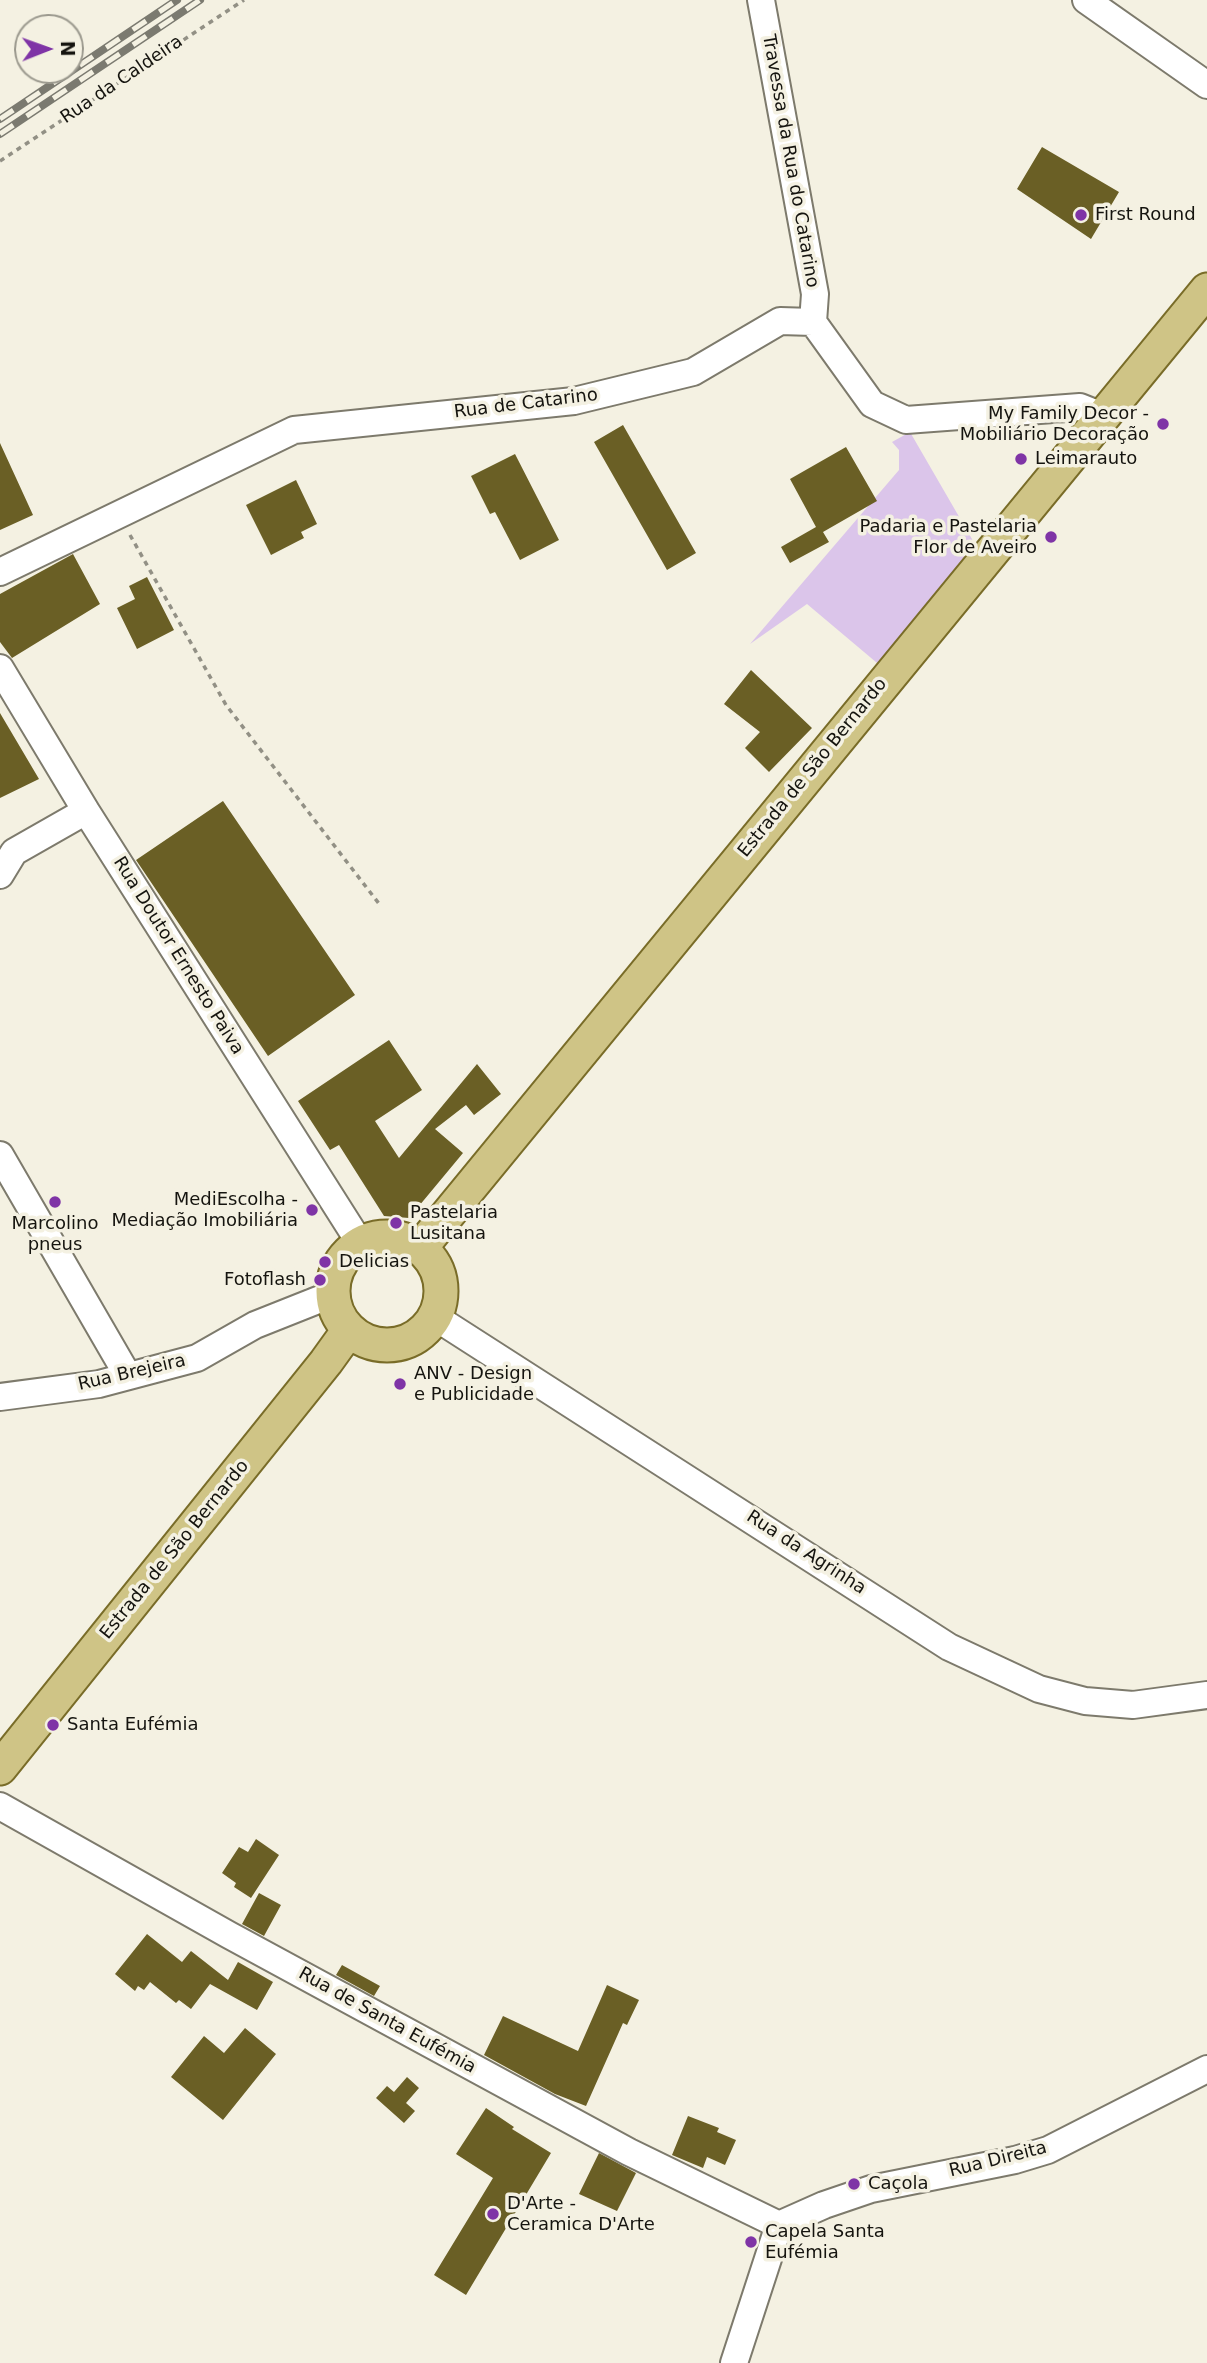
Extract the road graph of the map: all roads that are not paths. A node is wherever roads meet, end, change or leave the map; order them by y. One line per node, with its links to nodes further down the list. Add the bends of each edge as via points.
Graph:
1 (761, 0): 5 (street, Travessa da Rua do Catarino, via 815,295)
2 (1086, 0): 3 (street)
3 (1207, 85)
4 (1207, 290): 6 (main road, Estrada de São Bernardo)
5 (813, 322): 6 (street, via 872,404 906,419 1080,407); 7 (street, Rua de Catarino, via 780,321 693,372 574,401 294,430)
6 (1105, 416): 13 (main road, Estrada de São Bernardo)
7 (0, 572)
8 (0, 668): 9 (street, Rua Doutor Ernesto Paiva)
9 (86, 811): 10 (street, via 14,852); 12 (street, Rua Doutor Ernesto Paiva)
10 (0, 875)
11 (0, 1155): 17 (street)
12 (360, 1243): 13 (main road, via 391,1236); 14 (main road, via 339,1264)
13 (421, 1247): 15 (main road, via 431,1258 442,1287)
14 (333, 1294): 16 (main road); 17 (street, Rua Brejeira, via 255,1325 197,1358)
15 (435, 1317): 16 (main road, via 411,1340 395,1345 378,1345); 19 (street, Rua da Agrinha, via 950,1647 1039,1689 1085,1701 1133,1705)
16 (349, 1330): 20 (main road, Estrada de São Bernardo)
17 (128, 1376): 18 (street, Rua Brejeira)
18 (0, 1397)
19 (1207, 1695)
20 (0, 1768)
21 (0, 1806): 23 (street, Rua de Santa Eufémia, via 604,2139)
22 (1207, 2069): 23 (street, Rua Direita, via 1048,2150 872,2189)
23 (779, 2225): 24 (street)
24 (734, 2363)

